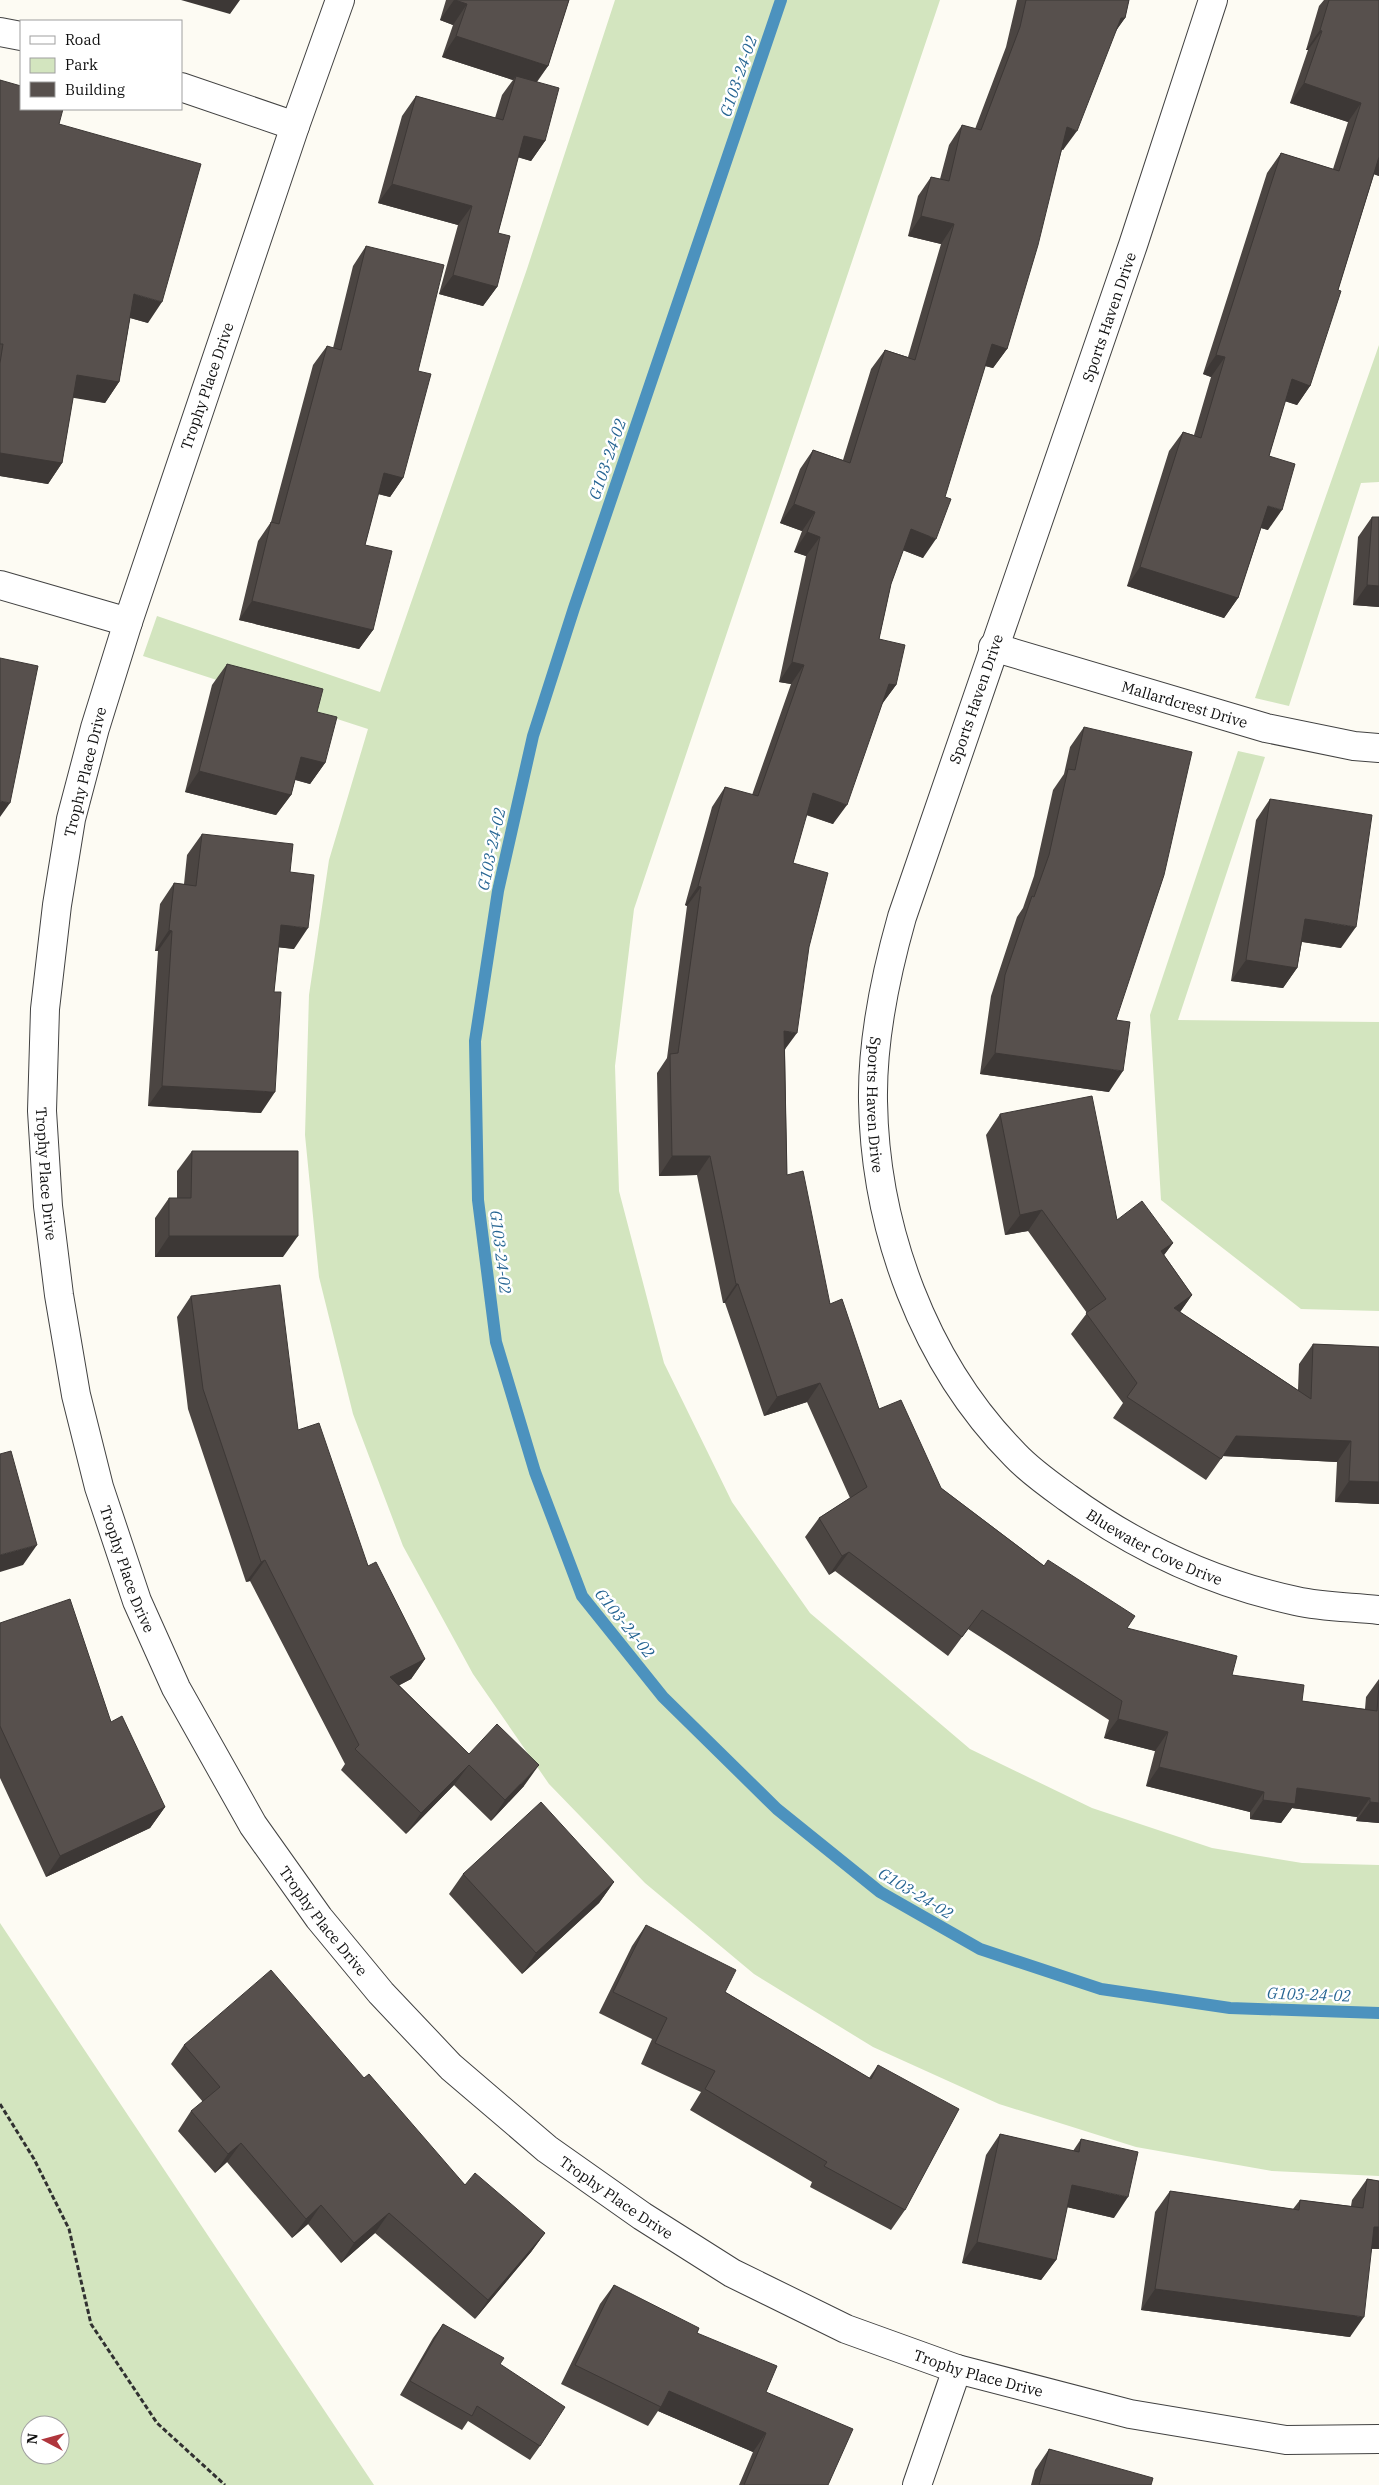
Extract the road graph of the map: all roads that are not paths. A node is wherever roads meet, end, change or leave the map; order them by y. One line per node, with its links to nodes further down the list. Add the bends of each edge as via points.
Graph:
1 (340, 0): 6 (street, Trophy Place Drive)
2 (1213, 0): 9 (street, Sports Haven Drive, via 1036,531)
3 (0, 32): 4 (street)
4 (20, 36)
5 (182, 87): 6 (street)
6 (295, 126): 8 (street, Trophy Place Drive)
7 (0, 586): 8 (street)
8 (128, 622): 13 (street, Trophy Place Drive, via 71,819 45,1009 42,1111 57,1285 76,1395 99,1487 134,1591 176,1688 253,1825 314,1910 381,1993 452,2067 547,2149 642,2216 732,2273 846,2329)
9 (993, 647): 10 (street, Mallardcrest Drive, via 1266,728); 11 (street, Sports Haven Drive, via 902,917 885,978 873,1101 878,1173 912,1299 940,1354)
10 (1379, 748)
11 (971, 1402): 12 (street, Bluewater Cove Drive, via 1015,1455 1050,1485 1104,1524 1160,1556 1223,1581 1297,1602)
12 (1379, 1610)
13 (957, 2369): 14 (street, Trophy Place Drive, via 1130,2414 1286,2440); 15 (street)
14 (1379, 2439)
15 (917, 2485)

